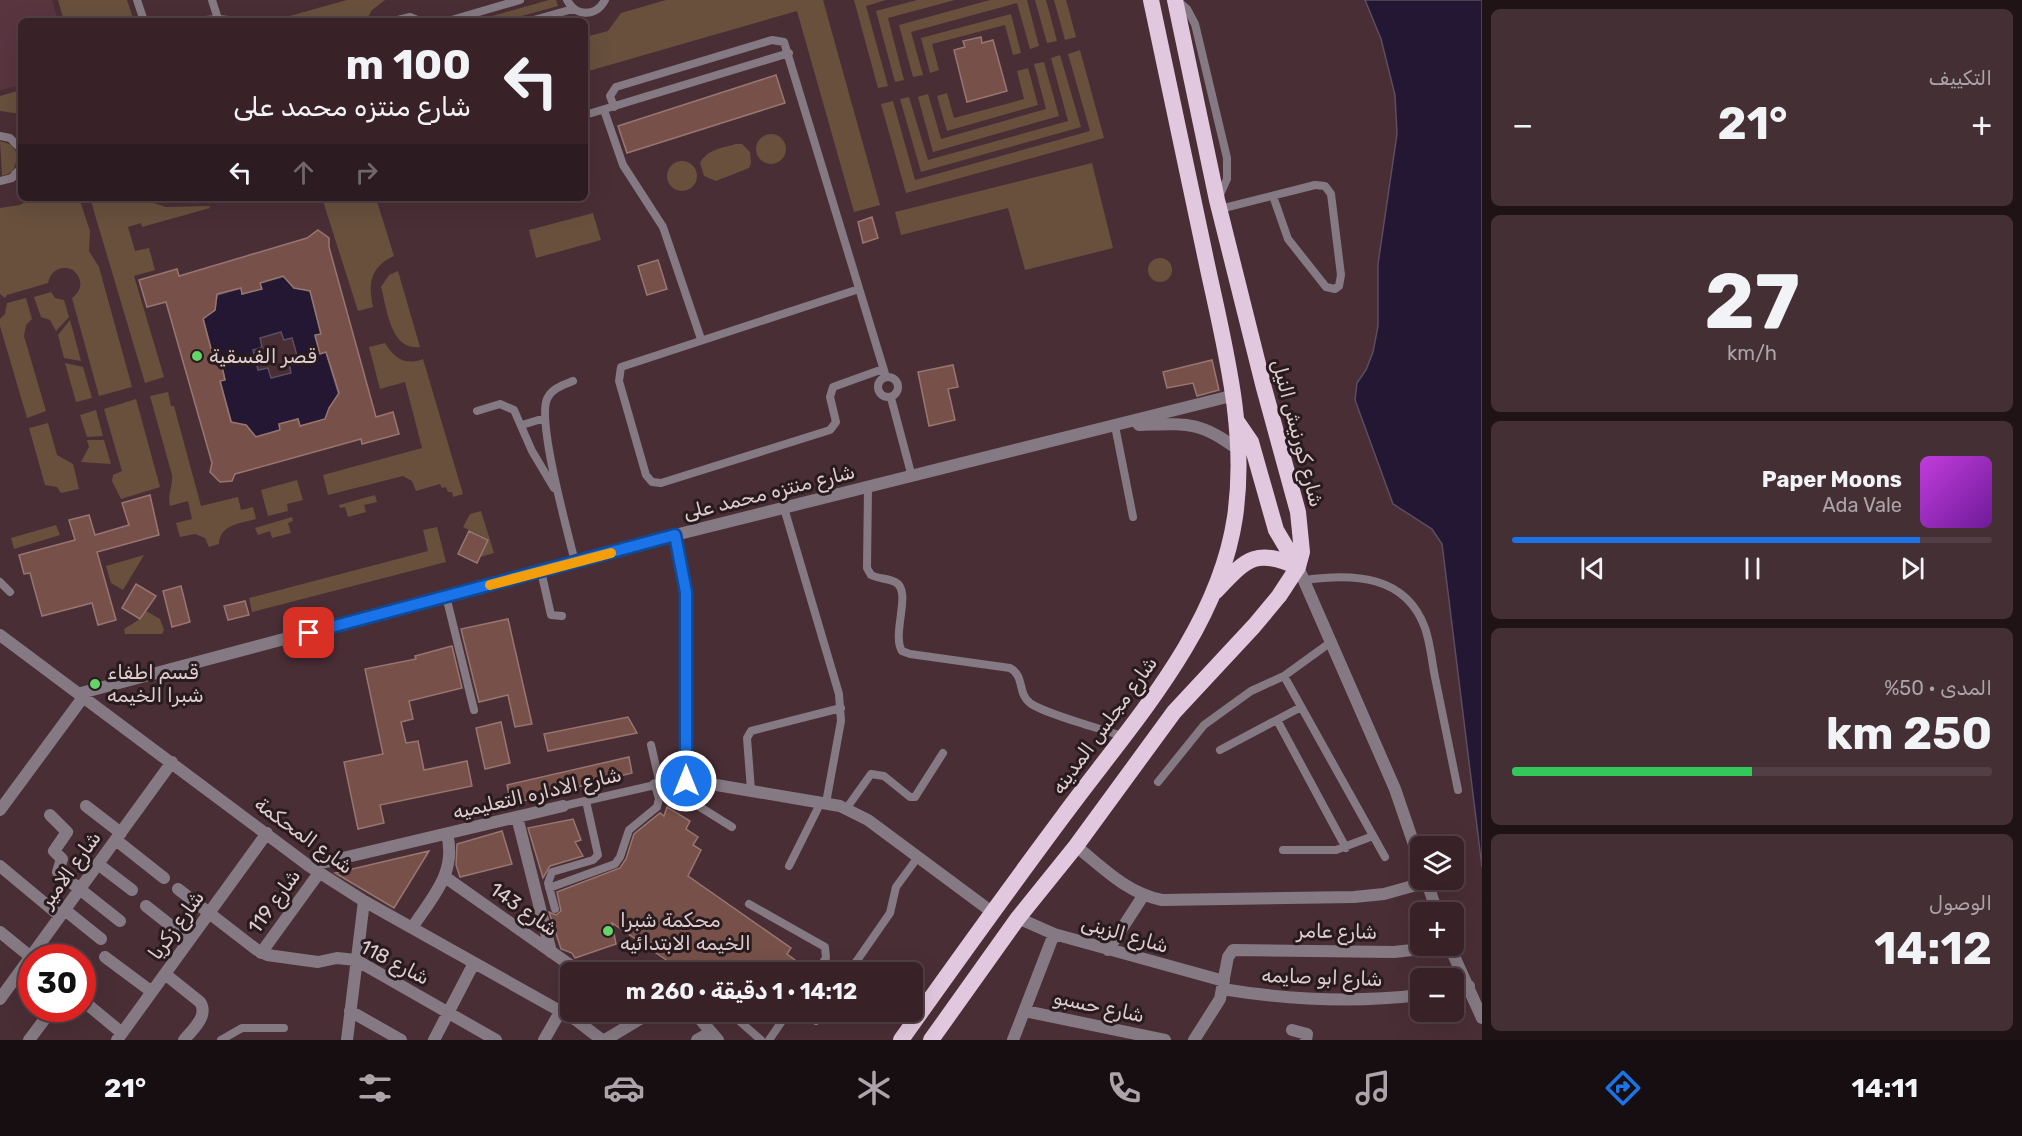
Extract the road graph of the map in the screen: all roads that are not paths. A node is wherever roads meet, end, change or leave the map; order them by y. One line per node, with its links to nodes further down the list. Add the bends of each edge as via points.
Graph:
1 (137, 0): 9 (lane)
2 (212, 0): 10 (lane)
3 (520, 0): 11 (lane)
4 (567, 0): 8 (lane)
5 (606, 0): 8 (lane, via 588,13)
6 (1151, 0): 31 (highway)
7 (1176, 0): 26 (highway, شارع كورنيش النيل)
8 (573, 9): 12 (lane)
9 (143, 18)
10 (218, 18)
11 (458, 18)
12 (541, 18)
13 (789, 53): 14 (lane, via 784,42 776,39); 16 (lane); 27 (lane)
14 (692, 65): 15 (lane); 16 (lane)
15 (672, 71): 17 (lane); 18 (lane, via 616,87 610,96)
16 (698, 81): 17 (lane)
17 (678, 88): 18 (lane)
18 (614, 107): 19 (lane)
19 (604, 110): 20 (lane); 28 (lane, via 623,165 666,234)
20 (588, 115)
21 (0, 136): 22 (lane)
22 (18, 141)
23 (18, 171): 24 (lane, via 12,178)
24 (0, 181)
25 (1273, 196): 25 (lane, via 1320,185 1329,189 1341,276 1335,289 1326,287 1288,239); 26 (lane)
26 (1219, 205): 49 (highway, شارع كورنيش النيل, via 1298,512)
27 (859, 289): 28 (lane); 29 (lane)
28 (701, 339): 29 (lane, via 625,364 619,371 646,475 652,482 661,483 830,430 836,422 830,397 833,387)
29 (884, 373): 32 (lane, via 898,385); 32 (lane, via 878,390 883,397)
30 (573, 381): 35 (lane, via 549,396)
31 (1235, 395): 33 (street, شارع منتزه محمد على); 36 (highway, شارع مجلس المدينه)
32 (891, 398): 41 (lane)
33 (1190, 407): 38 (street, شارع منتزه محمد على); 39 (street)
34 (477, 411): 37 (lane, via 506,405 514,410)
35 (545, 418): 37 (lane); 43 (lane)
36 (1236, 420): 40 (highway, شارع مجلس المدينه); 49 (highway, via 1251,442 1276,530)
37 (522, 425): 43 (lane)
38 (1117, 426): 39 (street, شارع منتزه محمد على); 41 (street, شارع منتزه محمد على); 45 (lane)
39 (1199, 427): 40 (street, شارع منتزه محمد على, via 1214,432)
40 (1237, 450): 52 (highway, شارع مجلس المدينه, via 1235,518)
41 (912, 477): 42 (street, شارع منتزه محمد على)
42 (868, 487): 44 (street, شارع منتزه محمد على); 63 (lane, via 867,568 871,575 901,587 897,640 902,651 1010,668 1018,674 1022,693 1034,705)
43 (556, 491): 47 (lane)
44 (784, 508): 46 (street, شارع منتزه محمد على); 60 (lane)
45 (1132, 518)
46 (675, 535): 47 (street, شارع منتزه محمد على); 68 (street, via 686,592)
47 (574, 562): 48 (street, شارع منتزه محمد على)
48 (541, 571): 53 (street, شارع منتزه محمد على); 54 (lane, via 551,615)
49 (1302, 573): 52 (highway, via 1276,557 1250,560); 56 (street, شارع كورنيش النيل); 73 (lane, via 1371,579 1392,586 1408,600 1425,628); 88 (highway, via 1174,712)
50 (0, 582): 51 (lane)
51 (10, 592)
52 (1213, 594): 63 (highway, شارع مجلس المدينه, via 1178,660)
53 (446, 596): 58 (street, شارع منتزه محمد على); 61 (lane)
54 (562, 616)
55 (0, 635): 58 (street, شارع المحكمة)
56 (1331, 642): 57 (lane); 87 (street, شارع كورنيش النيل, via 1395,789)
57 (1284, 676): 59 (lane); 70 (lane, via 1251,691 1204,724)
58 (83, 694): 67 (street, شارع المحكمة); 76 (street)
59 (1302, 707): 62 (lane); 86 (lane)
60 (841, 708): 72 (lane, via 751,731 747,738); 75 (lane)
61 (474, 710)
62 (1277, 720): 65 (lane); 89 (lane)
63 (1122, 736): 109 (highway, شارع مجلس المدينه)
64 (651, 745): 71 (lane)
65 (1220, 750)
66 (943, 753): 79 (lane, via 915,797 884,776 870,774)
67 (172, 762): 83 (street, شارع المحكمة); 85 (street, شارع الامير)
68 (686, 781): 69 (street, شارع الاداره التعليميه); 71 (street, شارع الاداره التعليميه)
69 (699, 782): 72 (street, شارع الاداره التعليميه); 82 (lane, via 700,807)
70 (1158, 782)
71 (657, 784): 74 (lane, شارع الاداره التعليميه); 100 (lane, via 657,807 629,830 618,861)
72 (751, 790): 75 (street, شارع الاداره التعليميه)
73 (1458, 790)
74 (586, 801): 78 (lane, شارع الاداره التعليميه); 100 (lane, via 598,855 593,860 555,869 548,879)
75 (824, 802): 79 (street, شارع الاداره التعليميه); 95 (lane)
76 (1, 805)
77 (86, 806): 85 (street)
78 (563, 806): 81 (street, شارع الاداره التعليميه)
79 (846, 809): 91 (street, شارع الاداره التعليميه, via 868,820)
80 (50, 815): 101 (street, via 67,831 54,850 62,859 57,870)
81 (518, 817): 84 (street, شارع الاداره التعليميه); 124 (street)
82 (732, 827)
83 (267, 833): 96 (street, شارع المحكمة); 111 (street, شارع زكريا)
84 (447, 834): 96 (street, شارع الاداره التعليميه); 97 (street, via 451,849)
85 (118, 836): 93 (street, شارع الامير); 98 (street)
86 (1373, 836): 89 (lane); 92 (lane)
87 (1411, 836)
88 (1076, 846): 104 (street); 112 (highway)
89 (1346, 848): 90 (lane)
90 (1283, 850)
91 (918, 857): 109 (street, شارع الاداره التعليميه); 130 (lane, via 896,887 890,913)
92 (1385, 857)
93 (98, 864): 101 (street, شارع الامير); 103 (street)
94 (0, 866): 110 (street)
95 (789, 866)
96 (314, 869): 105 (street, شارع المحكمة); 123 (street, شارع 119)
97 (445, 877): 114 (street); 124 (street, شارع 143)
98 (164, 878)
99 (1410, 886): 104 (street, via 1354,897 1186,901)
100 (549, 888): 108 (lane)
101 (80, 889): 110 (street, شارع الامير); 113 (street)
102 (178, 889): 111 (street, شارع 118)
103 (132, 890)
104 (1143, 896): 121 (street)
105 (364, 901): 114 (street, شارع المحكمة); 127 (street)
106 (749, 904): 129 (lane, via 825,947)
107 (146, 906): 118 (street)
108 (555, 909)
109 (992, 912): 171 (highway, شارع مجلس المدينه)
110 (62, 913): 117 (street); 119 (street, شارع الامير)
111 (209, 913): 118 (street, شارع زكريا); 123 (street, شارع 118)
112 (1018, 918): 116 (street, شارع الزينى); 172 (highway)
113 (120, 921)
114 (412, 928): 131 (street, شارع المحكمة)
115 (0, 932): 120 (street)
116 (1054, 934): 121 (street, شارع الزينى); 142 (street)
117 (101, 939)
118 (189, 940): 132 (street, شارع زكريا)
119 (41, 944)
120 (18, 947)
121 (1108, 950): 134 (street, شارع الزينى)
122 (1410, 950): 134 (street, شارع عامر, via 1238,949 1228,957)
123 (261, 952): 127 (street, شارع 118, via 277,958 318,962)
124 (551, 952): 128 (street, شارع 143)
125 (1454, 956): 135 (street)
126 (105, 957): 137 (street)
127 (356, 960): 141 (street); 143 (street, شارع 118)
128 (566, 962)
129 (823, 962)
130 (856, 962)
131 (474, 963): 140 (street, شارع المحكمة); 143 (street)
132 (165, 974): 137 (street, شارع زكريا); 160 (street, via 203,1007 203,1016)
133 (18, 975): 139 (street, شارع الامير)
134 (1223, 985): 138 (street, شارع ابو صايمه, via 1272,998 1371,1000); 174 (street, via 1216,1007)
135 (1469, 986): 136 (street); 146 (street)
136 (1464, 987)
137 (152, 992): 157 (street, شارع زكريا)
138 (1410, 996)
139 (0, 999)
140 (560, 1009)
141 (350, 1011): 162 (street); 163 (street)
142 (1025, 1011): 155 (street, شارع حسبو); 158 (street)
143 (448, 1013): 164 (street); 165 (street, شارع 118)
144 (96, 1014): 157 (street)
145 (560, 1018): 166 (street)
146 (1482, 1018)
147 (42, 1022): 159 (street)
148 (579, 1022): 167 (street, شارع المحكمة)
149 (634, 1022): 167 (street)
150 (703, 1022): 156 (street)
151 (741, 1022): 169 (lane)
152 (781, 1022): 170 (lane)
153 (284, 1028): 161 (lane, via 242,1028)
154 (1292, 1030): 175 (street, via 1307,1034)
155 (1112, 1035): 173 (street, شارع حسبو)
156 (715, 1036): 168 (street)
157 (120, 1037)
158 (1015, 1039)
159 (29, 1040)
160 (184, 1040)
161 (221, 1040)
162 (346, 1040)
163 (401, 1040)
164 (434, 1040)
165 (496, 1040)
166 (543, 1040)
167 (604, 1040)
168 (697, 1040)
169 (761, 1040)
170 (769, 1040)
171 (901, 1040)
172 (931, 1040)
173 (1165, 1040)
174 (1195, 1040)
175 (1306, 1040)

